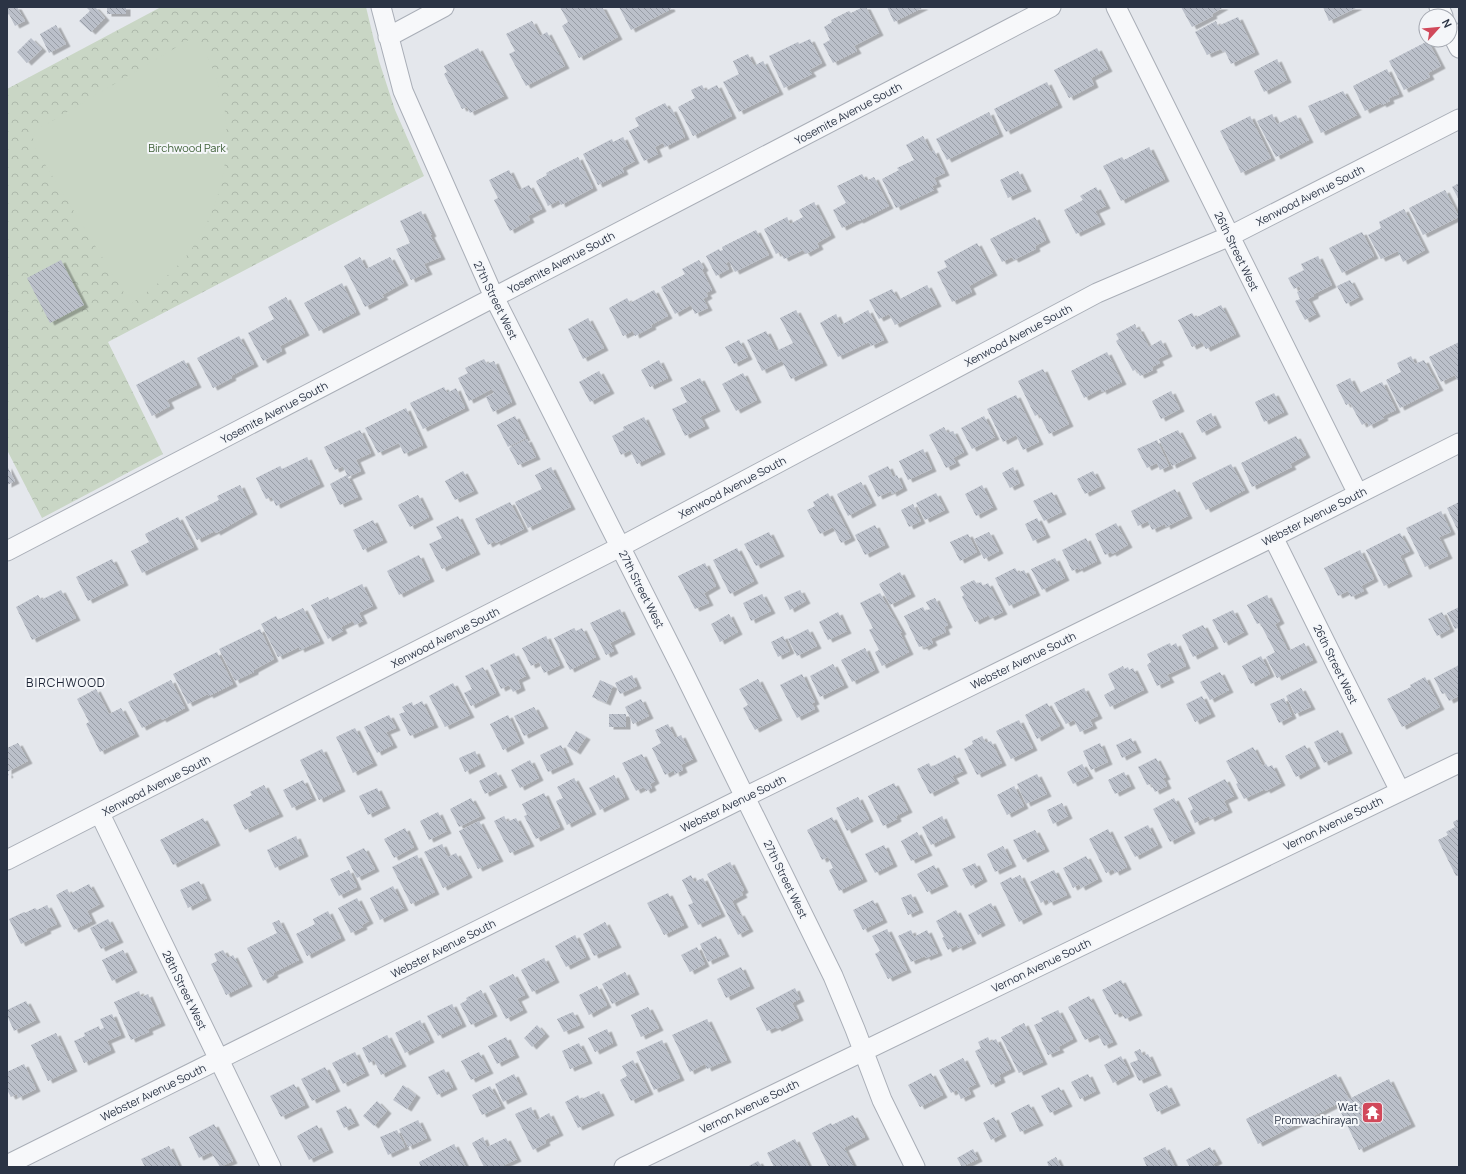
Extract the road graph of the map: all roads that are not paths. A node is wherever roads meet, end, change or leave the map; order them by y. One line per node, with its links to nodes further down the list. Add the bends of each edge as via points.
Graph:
1 (381, 7): 5 (street, 27th Street West)
2 (444, 7): 5 (street)
3 (1051, 7): 8 (street, Yosemite Avenue South)
4 (1116, 7): 7 (street, 26th Street West)
5 (388, 37): 8 (street, 27th Street West, via 403,90)
6 (1459, 119): 7 (street, Xenwood Avenue South)
7 (1230, 236): 10 (street, 26th Street West); 12 (street, Xenwood Avenue South, via 1097,293)
8 (494, 297): 12 (street, 27th Street West); 13 (street, Yosemite Avenue South)
9 (1459, 443): 10 (street, Webster Avenue South)
10 (1358, 494): 11 (street, Webster Avenue South)
11 (1273, 536): 15 (street, 26th Street West); 16 (street, Webster Avenue South)
12 (620, 547): 16 (street, 27th Street West); 17 (street, Xenwood Avenue South)
13 (7, 551)
14 (1459, 763): 15 (street, Vernon Avenue South)
15 (1400, 791): 19 (street, Vernon Avenue South)
16 (745, 797): 19 (street, 27th Street West, via 833,976); 20 (street, Webster Avenue South)
17 (100, 814): 18 (street, Xenwood Avenue South); 20 (street, 28th Street West)
18 (7, 860)
19 (863, 1051): 23 (street, Vernon Avenue South); 24 (street, 27th Street West, via 882,1100)
20 (218, 1060): 21 (street, Webster Avenue South); 22 (street, 28th Street West)
21 (7, 1165)
22 (270, 1167)
23 (624, 1167)
24 (915, 1167)

